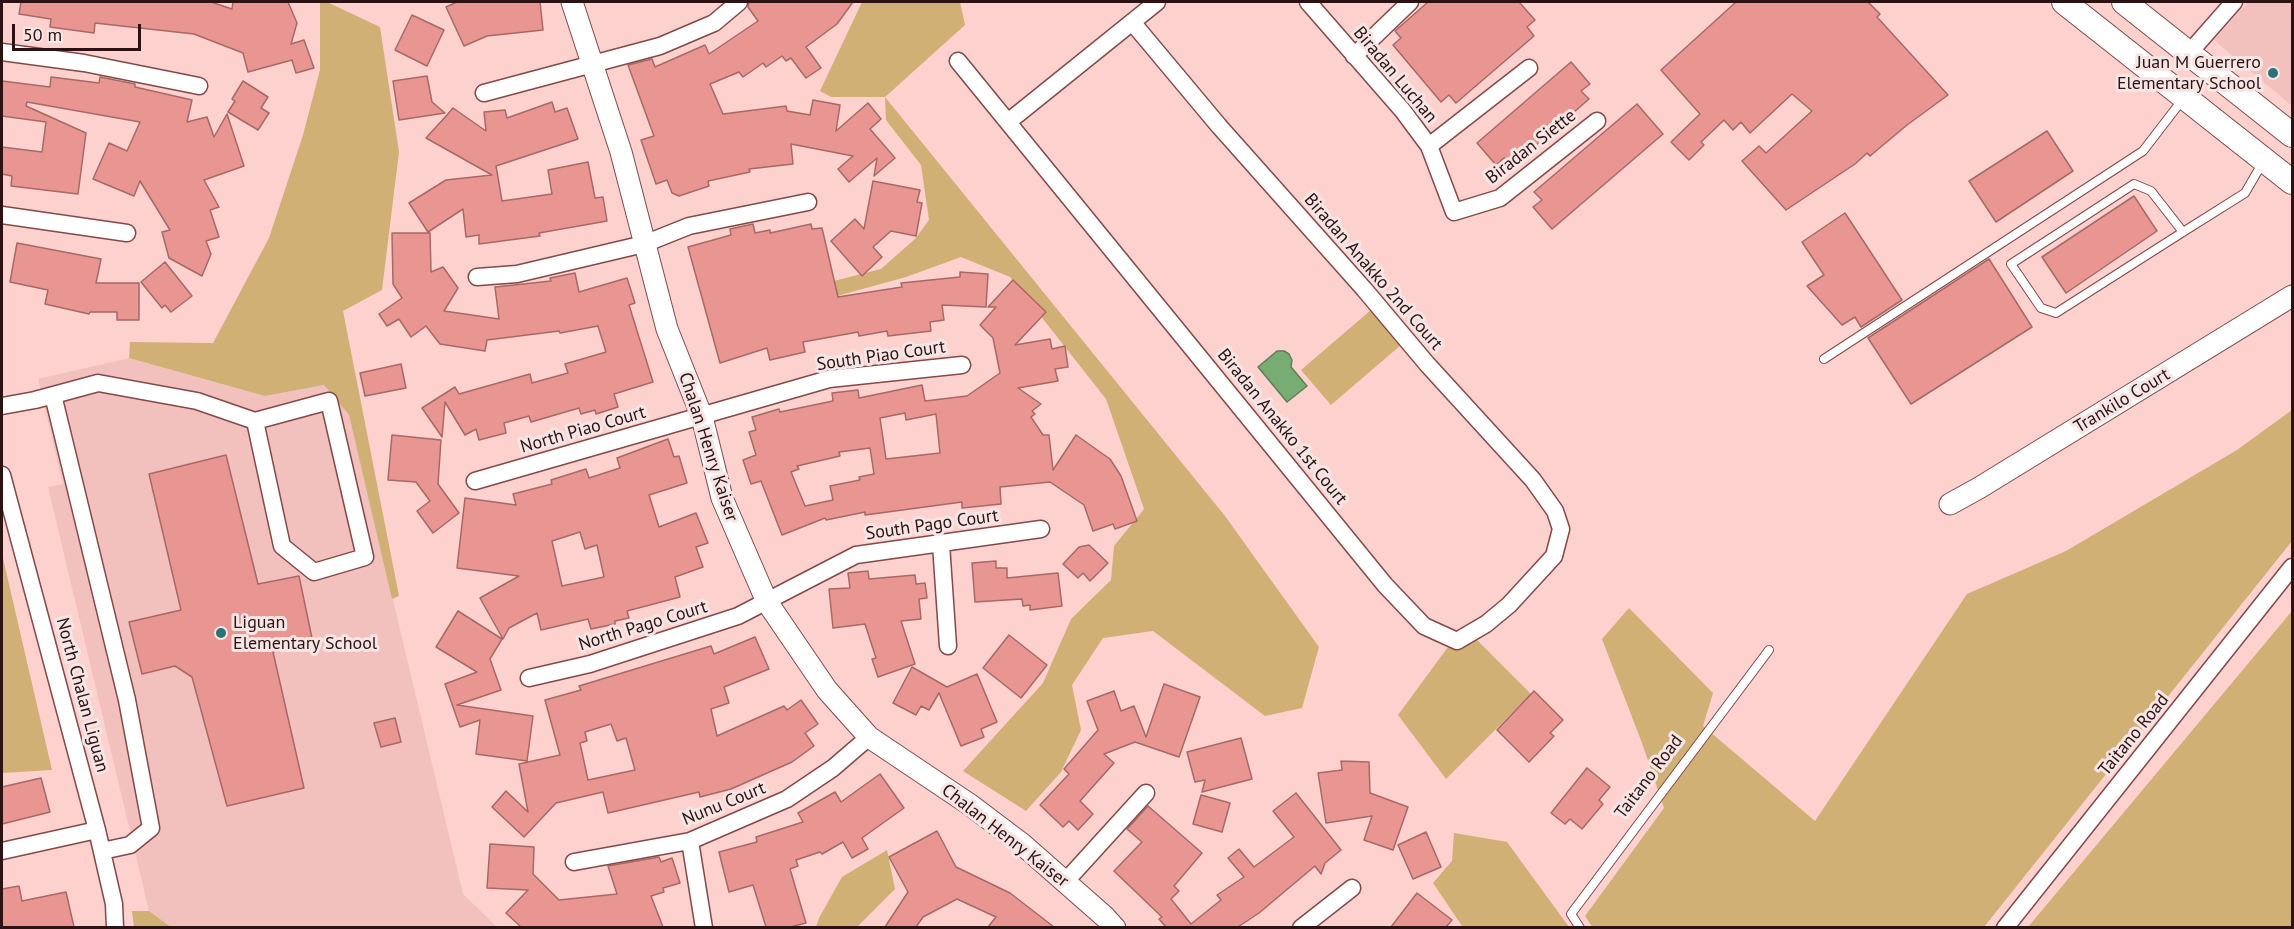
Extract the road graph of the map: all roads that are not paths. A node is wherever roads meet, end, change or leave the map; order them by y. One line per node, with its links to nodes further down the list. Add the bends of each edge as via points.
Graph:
1 (572, 2): 14 (street, Chalan Henry Kaiser)
2 (739, 2): 14 (street, via 714,23 660,46)
3 (1308, 2): 12 (street, Biradan Luchan)
4 (1410, 2): 12 (street)
5 (2064, 2): 18 (main road)
6 (2124, 2): 11 (main road)
7 (2234, 2): 11 (street)
8 (1152, 3): 9 (street)
9 (1132, 22): 20 (street); 45 (street, Biradan Anakko 2nd Court, via 1427,364 1533,480 1555,511 1561,530)
10 (2, 52): 16 (street, via 84,63)
11 (2189, 53): 21 (main road)
12 (1354, 56): 22 (street, Biradan Luchan)
13 (958, 61): 20 (street)
14 (594, 66): 17 (street); 30 (street, Chalan Henry Kaiser)
15 (1529, 68): 22 (street)
16 (199, 86)
17 (484, 93)
18 (2185, 97): 23 (main road); 33 (lane, via 2143,151)
19 (1597, 121): 26 (street, Biradan Siette, via 1500,198)
20 (1008, 122): 45 (street, Biradan Anakko 1st Court, via 1385,585 1424,626 1457,641 1509,605)
21 (2292, 135)
22 (1428, 146): 26 (street, Biradan Luchan)
23 (2264, 159): 24 (main road); 28 (lane, via 2245,193)
24 (2292, 182)
25 (808, 202): 30 (street, via 689,226)
26 (1454, 212)
27 (2, 215): 29 (street)
28 (2183, 232): 28 (lane, via 2056,313 2041,308 2011,264 2134,184 2151,190)
29 (127, 233)
30 (644, 244): 31 (street, via 517,274); 37 (street, Chalan Henry Kaiser, via 667,329)
31 (477, 277)
32 (2292, 296): 41 (street, Trankilo Court)
33 (1824, 359)
34 (962, 365): 37 (street, South Piao Court, via 829,379)
35 (53, 395): 36 (street); 38 (street, via 98,383 197,401); 56 (street, via 127,700 151,828 130,845)
36 (2, 406)
37 (702, 417): 40 (street, North Piao Court); 47 (street, Chalan Henry Kaiser, via 722,498)
38 (255, 421): 38 (street, via 329,401 365,557 314,572 282,546)
39 (2, 475): 42 (street, North Chalan Liguan)
40 (475, 481)
41 (1950, 504)
42 (7, 515): 53 (street, North Chalan Liguan)
43 (1041, 529): 44 (street, South Pago Court)
44 (941, 544): 47 (street, South Pago Court, via 856,555); 48 (street)
45 (1554, 556)
46 (2292, 567): 65 (street, Taitano Road)
47 (767, 602): 50 (street, North Pago Court, via 674,638); 51 (street, Chalan Henry Kaiser, via 827,690)
48 (948, 646)
49 (1768, 650): 64 (lane, Taitano Road, via 1570,914)
50 (529, 678)
51 (869, 737): 54 (street, Nunu Court, via 787,799); 58 (street, Chalan Henry Kaiser, via 969,804)
52 (1146, 793): 58 (street)
53 (98, 831): 55 (street); 56 (street, North Chalan Liguan)
54 (690, 841): 57 (street, Nunu Court); 61 (street)
55 (2, 851)
56 (102, 851): 60 (street, North Chalan Liguan)
57 (574, 862)
58 (1065, 882): 62 (street, Chalan Henry Kaiser)
59 (1352, 888): 63 (street)
60 (115, 927)
61 (704, 927)
62 (1115, 927)
63 (1301, 927)
64 (1580, 927)
65 (2005, 927)

